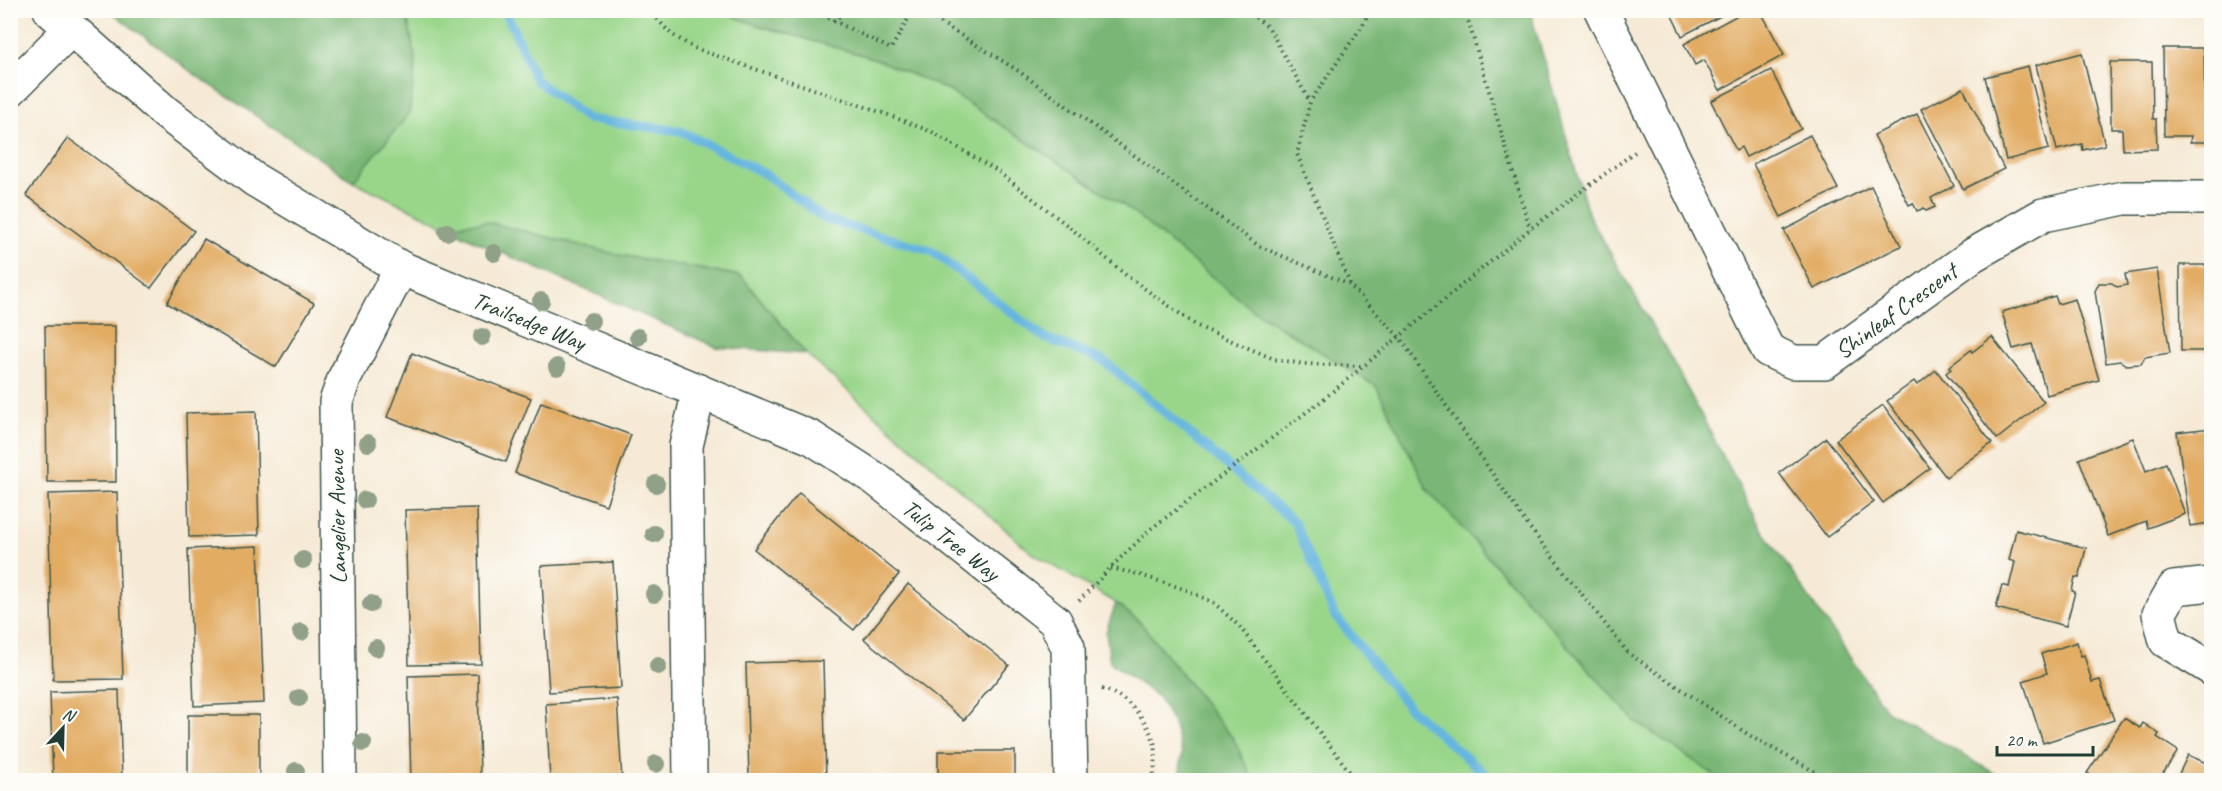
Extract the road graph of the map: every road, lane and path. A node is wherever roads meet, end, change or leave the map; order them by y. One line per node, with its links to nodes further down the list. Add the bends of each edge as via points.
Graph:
1 (649, 10): 20 (path, via 671,34 694,48 932,132 997,171 1126,276 1197,326 1274,359)
2 (812, 10): 11 (path)
3 (849, 10): 11 (path)
4 (913, 10): 11 (path, via 891,49)
5 (920, 10): 18 (path, via 1017,70 1259,246)
6 (1246, 10): 13 (path, via 1269,28)
7 (1369, 10): 13 (path)
8 (1465, 10): 16 (path)
9 (1601, 10): 14 (street, Shinleaf Crescent)
10 (61, 20): 12 (street); 17 (street, Trailsedge Way, via 166,113 255,180)
11 (832, 22)
12 (10, 90)
13 (1310, 102): 18 (path, via 1297,154)
14 (1661, 131): 15 (street, Shinleaf Crescent, via 1768,350 1793,362 1825,362 1973,255 2043,216 2124,198); 16 (path)
15 (2211, 198)
16 (1530, 229): 19 (path)
17 (401, 268): 21 (street, Trailsedge Way); 27 (street, Langelier Avenue, via 336,402)
18 (1350, 285): 19 (path)
19 (1400, 338): 20 (path); 32 (path, via 1526,524 1628,653 1752,737)
20 (1362, 366): 22 (path, via 1152,528)
21 (699, 391): 24 (street, Tulip Tree Way, via 812,438 831,450 877,480); 28 (street, via 686,446)
22 (1110, 568): 24 (path); 31 (path, via 1178,586 1214,603 1247,635)
23 (2211, 584): 25 (street, via 2174,588 2159,614 2166,641)
24 (1056, 621): 26 (street, Tulip Tree Way, via 1068,647)
25 (2211, 669)
26 (1069, 682): 29 (street, Tulip Tree Way); 30 (path, via 1112,692 1139,714 1155,744)
27 (340, 780)
28 (690, 780)
29 (1071, 780)
30 (1153, 780)
31 (1356, 780)
32 (1830, 780)

